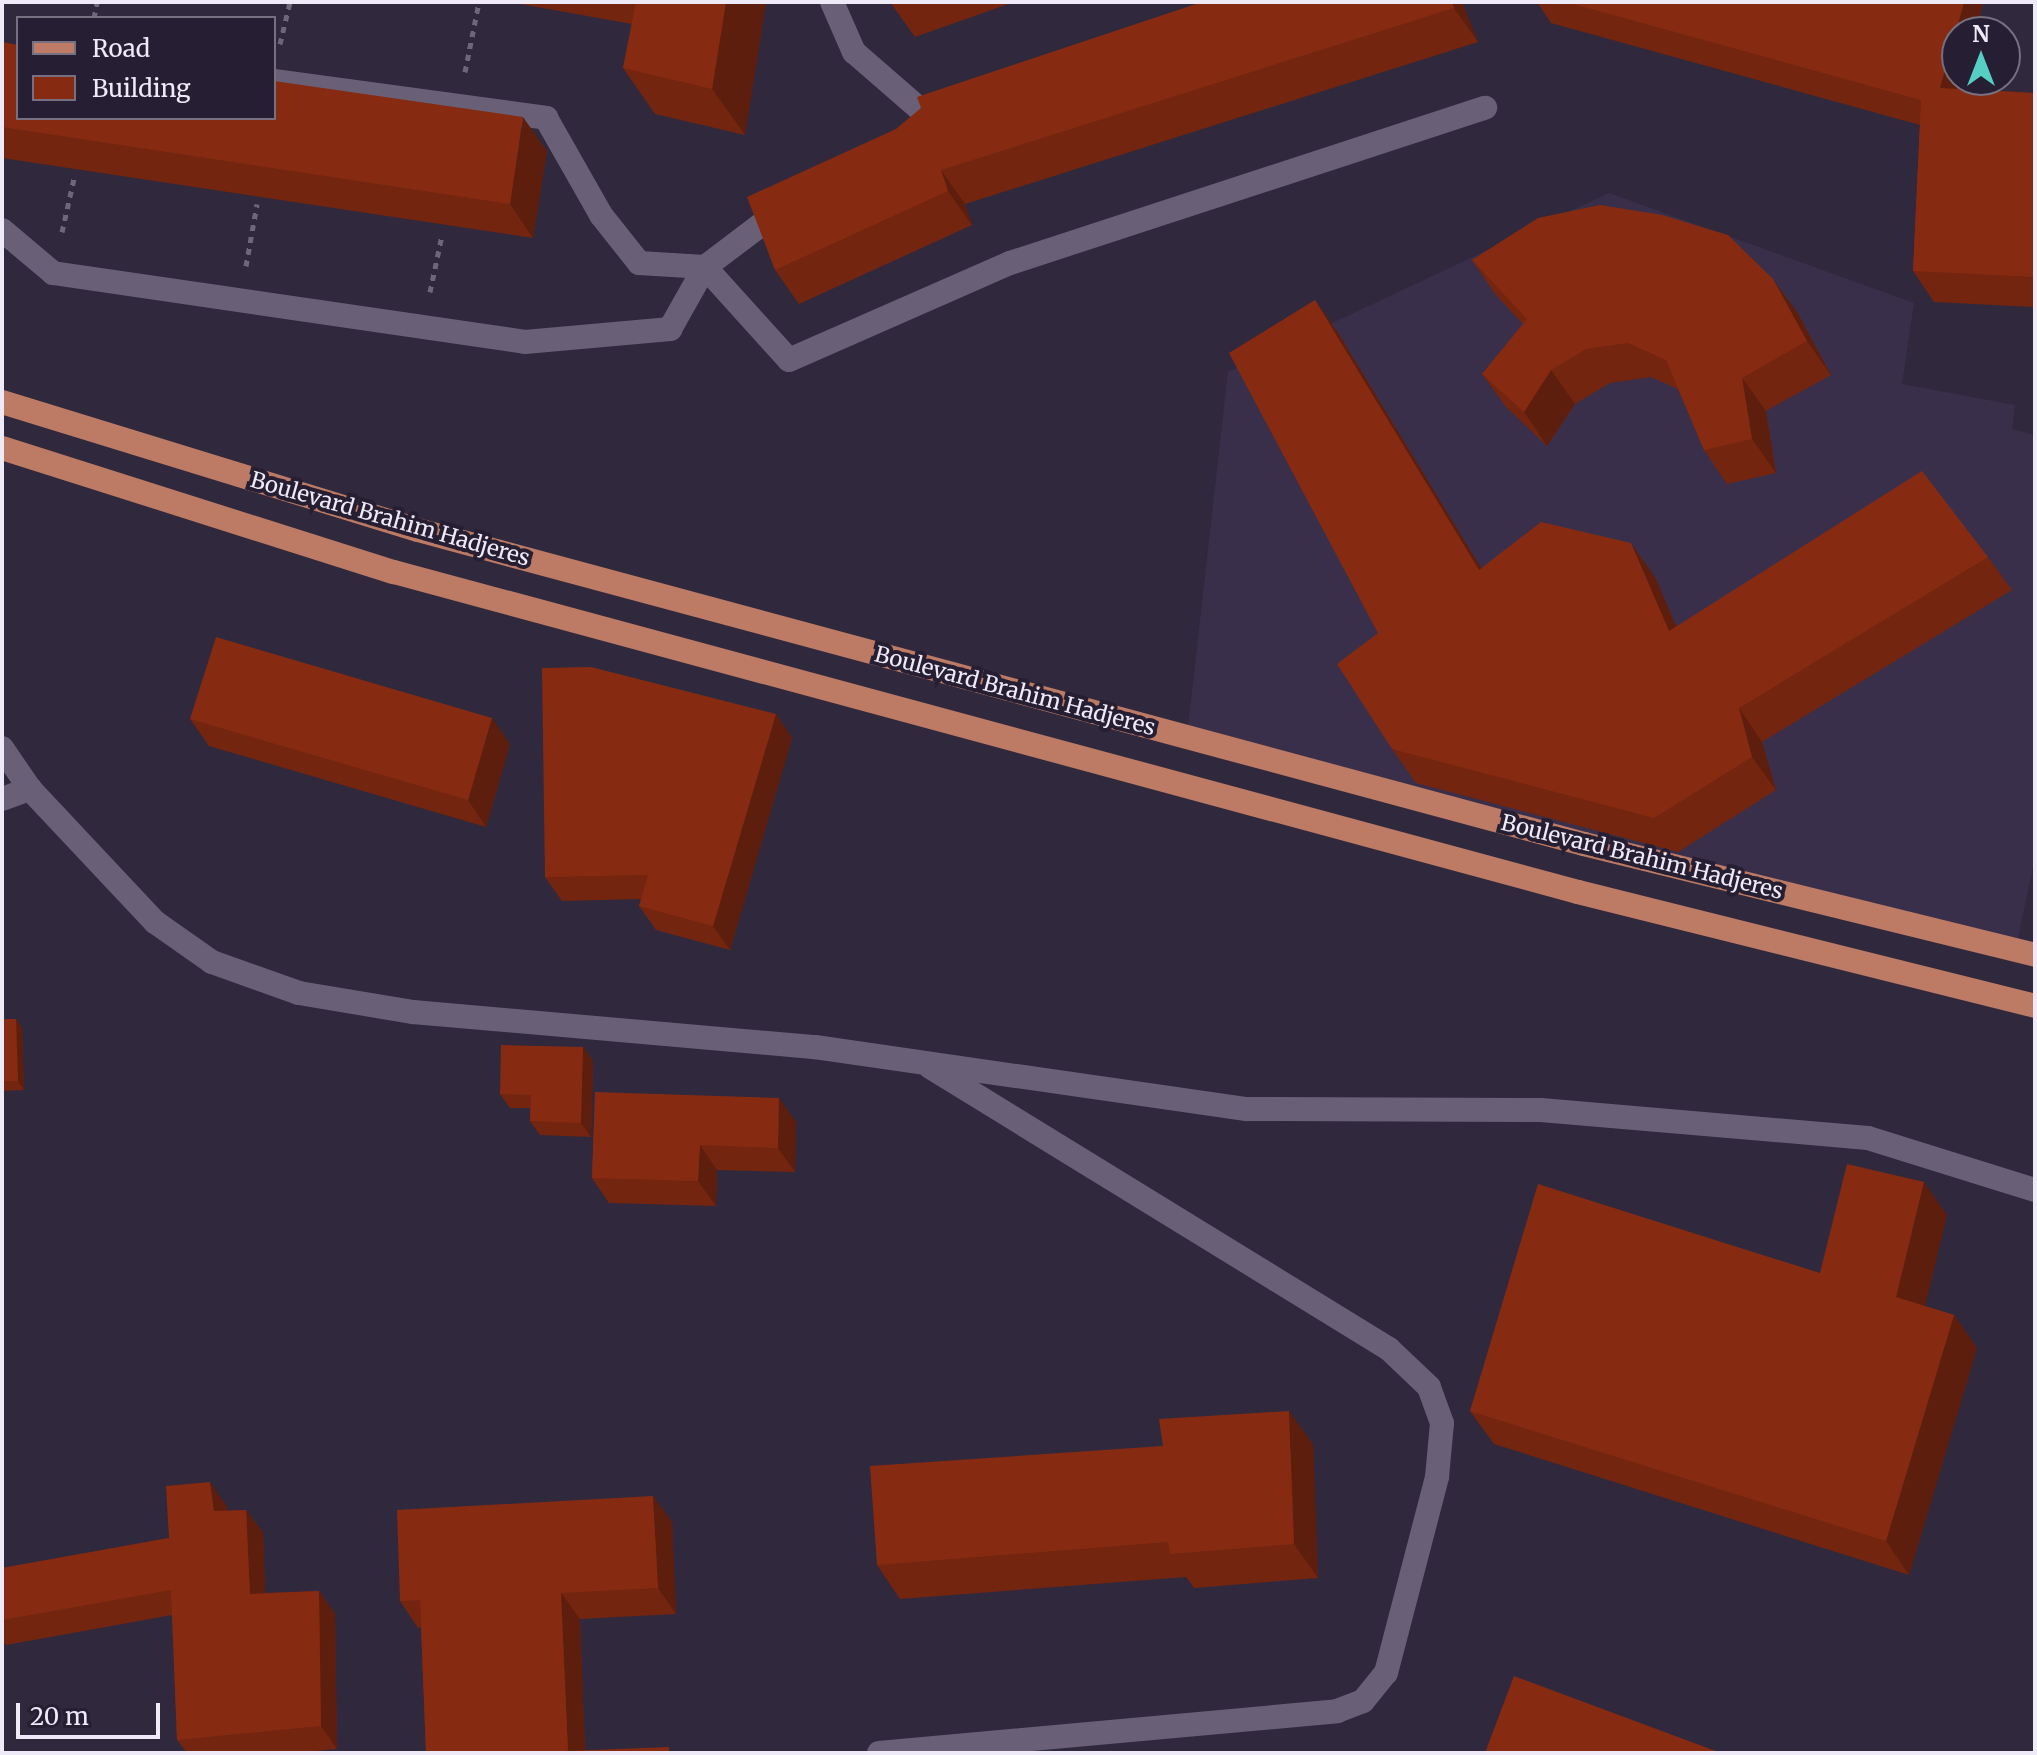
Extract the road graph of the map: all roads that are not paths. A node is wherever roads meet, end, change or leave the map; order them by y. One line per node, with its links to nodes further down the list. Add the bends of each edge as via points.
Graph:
1 (832, 2): 3 (street, via 854,52 924,129)
2 (276, 81): 7 (street, via 546,118 601,215 639,263)
3 (974, 104)
4 (1485, 108): 7 (street, via 1010,263 789,360)
5 (811, 195): 7 (street, via 767,215)
6 (2, 230): 7 (street, via 53,273 525,342 670,329)
7 (705, 267)
8 (2, 402): 13 (main road, Boulevard Brahim Hadjeres, via 433,534 1584,844)
9 (2, 448): 14 (main road, via 394,572 1578,892)
10 (2, 748): 11 (street)
11 (30, 789): 12 (street); 15 (street, via 155,922 212,962 299,993 413,1012)
12 (2, 799)
13 (2035, 955)
14 (2035, 1006)
15 (921, 1062): 16 (street, via 1247,1109 1541,1110 1868,1138); 17 (street, via 1389,1349 1429,1387 1442,1423 1437,1477 1386,1673 1363,1701 1337,1711)
16 (2035, 1190)
17 (879, 1753)

